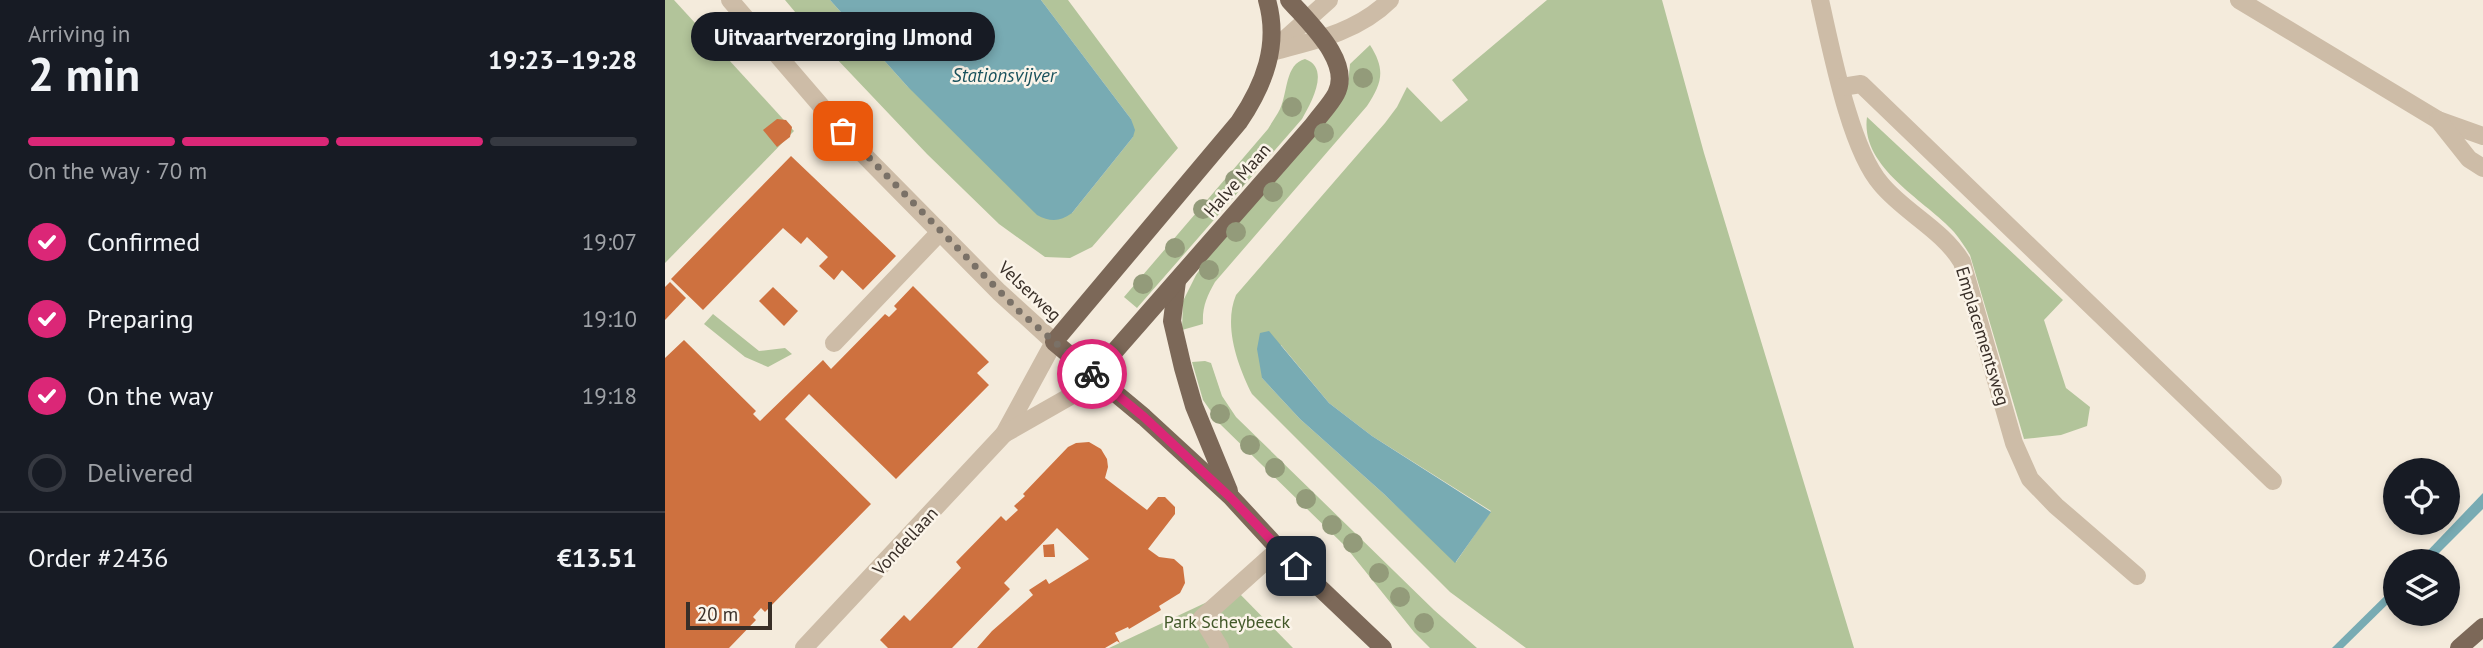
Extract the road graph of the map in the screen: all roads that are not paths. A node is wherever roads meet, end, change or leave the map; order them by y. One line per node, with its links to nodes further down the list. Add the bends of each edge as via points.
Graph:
1 (730, 0): 15 (street, Velserweg, via 859,150)
2 (1267, 0): 10 (main road, Halve Maan)
3 (1289, 0): 8 (main road, Halve Maan)
4 (1329, 0): 8 (street)
5 (1390, 0): 9 (street, via 1362,23)
6 (1819, 0): 11 (street, Emplacementsweg)
7 (2239, 0): 12 (street)
8 (1306, 20): 9 (main road, Halve Maan); 10 (street)
9 (1322, 38): 10 (street); 16 (main road, Halve Maan, via 1339,72 1336,94)
10 (1272, 52): 17 (main road, Halve Maan, via 1255,98 1239,122)
11 (1842, 87): 21 (street, via 1861,84); 24 (street, Emplacementsweg, via 1865,161 1881,184 1951,245 1962,262 2014,443 2030,480)
12 (2438, 120): 13 (street); 14 (street, via 2469,159)
13 (2483, 136)
14 (2483, 168)
15 (940, 233): 17 (street, Velserweg); 18 (street)
16 (1177, 281): 19 (main road, Halve Maan); 22 (main road, via 1172,321 1182,368)
17 (1054, 342): 19 (main road, Velserweg); 20 (street, Vondellaan)
18 (834, 343)
19 (1093, 376): 20 (street, Vondellaan, via 1069,397); 22 (main road, Velserweg)
20 (1005, 434): 26 (street, Vondellaan)
21 (2273, 481)
22 (1231, 498): 23 (main road, Velserweg)
23 (1279, 549): 27 (street, via 1202,618); 28 (main road, Velserweg)
24 (2137, 576)
25 (2483, 627): 29 (main road)
26 (804, 648)
27 (1220, 648)
28 (1383, 648)
29 (2459, 648)

